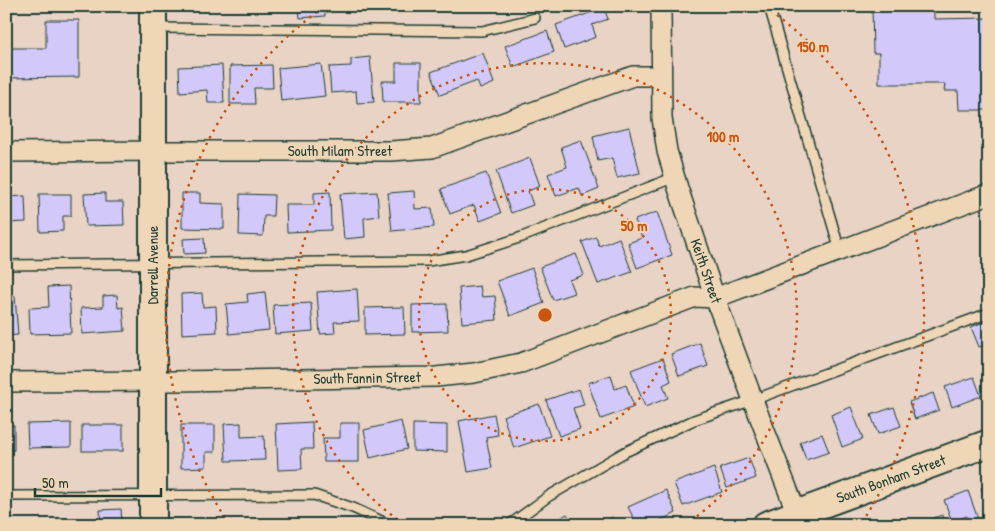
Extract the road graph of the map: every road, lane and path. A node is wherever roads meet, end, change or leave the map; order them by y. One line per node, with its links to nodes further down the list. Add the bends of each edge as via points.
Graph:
1 (661, 6): 5 (street, Keith Street)
2 (769, 6): 10 (lane)
3 (153, 17): 4 (lane, via 482,31); 6 (main road, Darrell Avenue)
4 (535, 18)
5 (661, 76): 6 (street, South Milam Street, via 632,76 432,148 391,151); 8 (street, Keith Street, via 662,118)
6 (154, 151): 7 (street, South Milam Street); 11 (main road, Darrell Avenue)
7 (6, 152)
8 (675, 177): 11 (lane, via 522,237 466,254 428,261); 13 (street, Keith Street)
9 (989, 194): 10 (street, South Fannin Street)
10 (840, 250): 13 (street, South Fannin Street)
11 (153, 264): 12 (lane); 16 (main road, Darrell Avenue)
12 (6, 265)
13 (715, 298): 16 (street, South Fannin Street, via 696,297 521,362 474,373 436,377); 17 (street, Keith Street)
14 (989, 313): 17 (lane)
15 (6, 382): 16 (street, South Fannin Street)
16 (153, 382): 20 (main road, Darrell Avenue)
17 (753, 400): 21 (street, Keith Street); 24 (lane, via 694,420 625,452 550,496)
18 (989, 443): 21 (main road, South Bonham Street)
19 (6, 496): 20 (lane)
20 (153, 496): 22 (main road, Darrell Avenue); 23 (lane, via 314,495)
21 (799, 519): 25 (main road, South Bonham Street)
22 (153, 525)
23 (390, 525)
24 (509, 525)
25 (766, 525)

